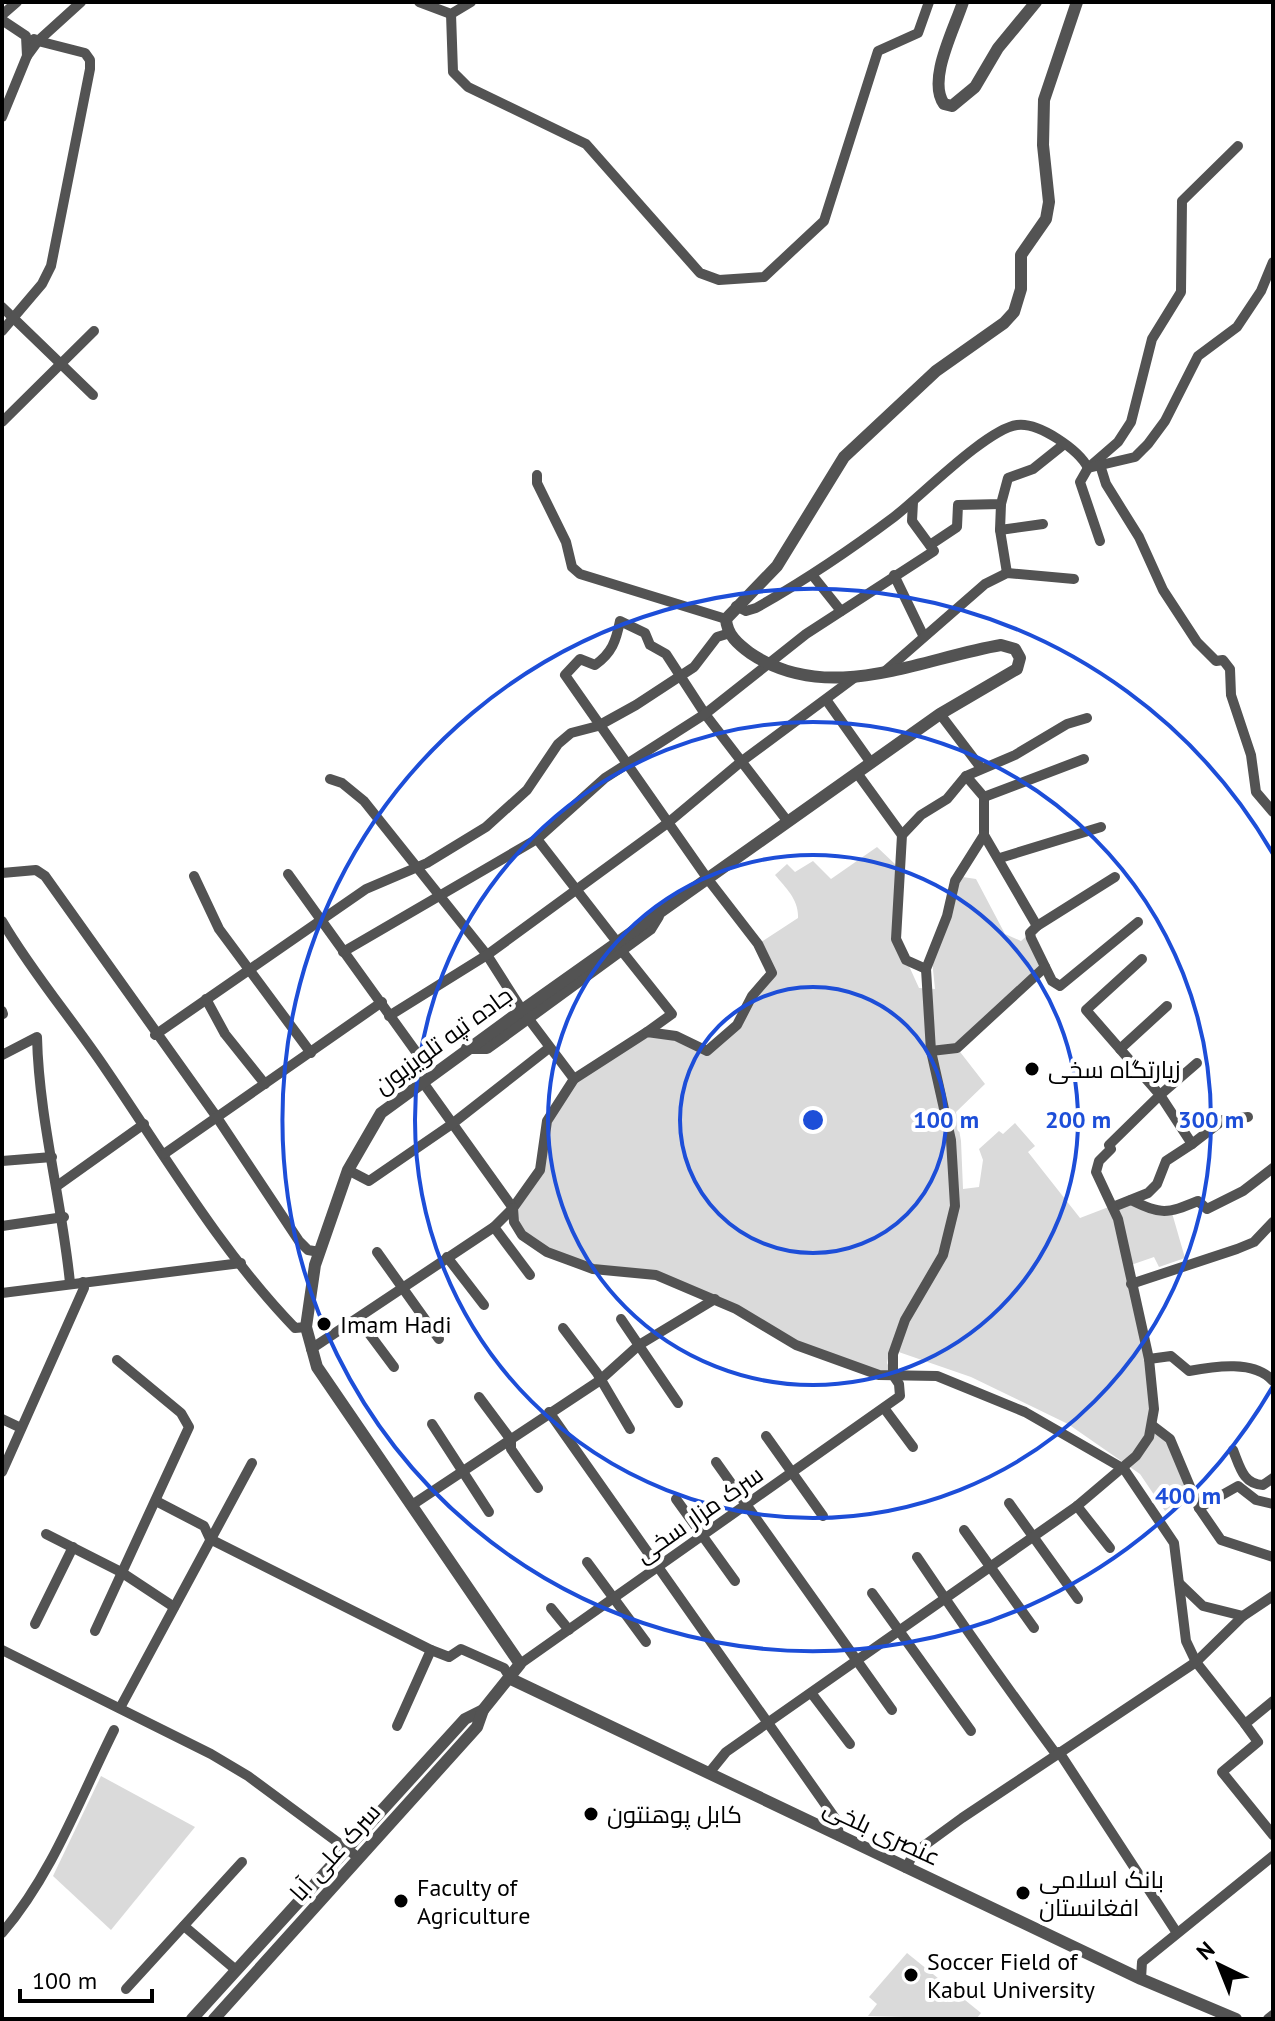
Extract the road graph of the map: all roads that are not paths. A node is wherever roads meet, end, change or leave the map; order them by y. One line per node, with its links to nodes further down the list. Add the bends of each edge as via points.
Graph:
1 (17, 2): 10 (street)
2 (81, 2): 12 (street)
3 (419, 2): 9 (street)
4 (471, 2): 9 (street)
5 (929, 2): 9 (street, via 918,33 878,51 824,221 764,277 719,280 700,273 586,144 468,87 453,72)
6 (963, 2): 7 (street, via 936,77 936,93 952,106 975,87 998,48)
7 (1036, 2)
8 (1077, 2): 38 (street, via 1044,100 1046,219 1024,246 1014,312 936,371 844,457 777,566)
9 (451, 14)
10 (2, 18): 11 (street)
11 (26, 36): 12 (street); 13 (street)
12 (38, 41): 13 (street); 18 (street, via 85,53 90,69 51,266)
13 (27, 56): 14 (street)
14 (2, 117)
15 (1238, 146): 25 (street, via 1182,201 1181,292 1152,339 1131,422 1118,442)
16 (1273, 262): 26 (street, via 1237,327 1198,356 1148,444 1135,457)
17 (2, 307): 18 (street)
18 (15, 318): 19 (street); 21 (street)
19 (2, 331)
20 (94, 331): 21 (street)
21 (62, 365): 22 (street); 23 (street)
22 (93, 395)
23 (2, 422)
24 (1063, 445): 25 (street); 28 (street, via 1040,429 1017,425 981,445); 29 (street, via 1033,469 1008,478)
25 (1088, 468): 26 (street); 32 (street, via 1080,486)
26 (1101, 468): 61 (street, via 1174,608 1207,654 1230,669 1231,695 1251,755 1256,792)
27 (537, 475): 40 (street, via 572,567 580,574)
28 (913, 502): 33 (street, via 912,521); 36 (street)
29 (1001, 504): 31 (street); 33 (street, via 958,505 957,527)
30 (1043, 524): 31 (street)
31 (1000, 530): 34 (street)
32 (1100, 541)
33 (930, 545): 35 (street, via 934,551)
34 (1007, 573): 37 (street); 42 (street, via 971,593)
35 (894, 575): 39 (street); 42 (street)
36 (813, 576): 38 (street, via 756,608); 39 (street)
37 (1074, 579)
38 (736, 606): 40 (street)
39 (841, 611): 43 (street)
40 (726, 619): 41 (street)
41 (730, 633): 43 (street, via 738,645); 45 (street, via 717,637)
42 (923, 635): 44 (street)
43 (767, 664): 46 (street); 48 (street)
44 (882, 674): 46 (street); 49 (street, via 980,648 1015,649 1020,658 1017,669)
45 (681, 676): 48 (street); 51 (street); 51 (street, via 645,633 620,621 615,644 603,659 595,665 580,659 565,675)
46 (854, 678): 47 (street)
47 (827, 701): 53 (street); 54 (street)
48 (705, 714): 53 (street); 55 (street)
49 (940, 714): 54 (street); 56 (street)
50 (1087, 718): 56 (street)
51 (598, 726): 55 (street); 69 (street, via 571,733 558,744 527,790 486,827)
52 (1084, 759): 60 (street)
53 (742, 761): 62 (street); 63 (street)
54 (871, 763): 57 (street)
55 (626, 764): 62 (street); 67 (street)
56 (981, 768): 58 (street)
57 (857, 773): 63 (street); 65 (street)
58 (966, 776): 60 (street); 65 (street, via 947,799)
59 (330, 779): 69 (street, via 364,801)
60 (984, 797): 66 (street)
61 (1273, 812)
62 (669, 822): 74 (street); 75 (street)
63 (788, 822): 74 (street)
64 (1101, 827): 68 (street)
65 (902, 835): 87 (street, via 896,939 906,960)
66 (984, 835): 68 (street); 87 (street, via 955,881)
67 (537, 839): 75 (street); 76 (street)
68 (1000, 858): 80 (street)
69 (416, 867): 76 (street); 77 (street, via 366,889)
70 (2, 873): 94 (street, via 36,870 45,876)
71 (288, 874): 77 (street)
72 (194, 876): 86 (street, via 219,929)
73 (1115, 877): 80 (street)
74 (707, 878): 81 (street, جاده تپه تلویزیون, via 662,910 650,929); 93 (street, via 758,944 772,973 737,1025 707,1051 676,1036)
75 (577, 888): 81 (street); 83 (street)
76 (441, 895): 82 (street); 83 (street)
77 (320, 919): 82 (street); 86 (street)
78 (2, 921): 107 (street, via 27,964)
79 (1138, 922): 85 (street, via 1060,986)
80 (1037, 926): 85 (street, via 1030,933)
81 (619, 946): 91 (street, جاده تپه تلویزیون); 93 (street, via 672,1014)
82 (343, 952): 89 (street)
83 (487, 955): 91 (street); 92 (street)
84 (1142, 959): 96 (street, via 1086,1010)
85 (1045, 967): 97 (street, via 957,1048)
86 (248, 969): 88 (street); 98 (street)
87 (926, 969): 97 (street)
88 (206, 999): 94 (street); 103 (street, via 225,1034)
89 (382, 1002): 92 (street); 98 (street)
90 (1167, 1006): 96 (street)
91 (525, 1014): 95 (street); 101 (street, جاده تپه تلویزیون, via 487,1048 467,1048)
92 (389, 1016): 101 (street)
93 (647, 1032): 102 (street)
94 (155, 1035): 105 (street)
95 (549, 1048): 102 (street); 108 (street)
96 (1120, 1049): 104 (street)
97 (931, 1051): 145 (street, via 951,1140 954,1222 943,1255 905,1320 893,1354)
98 (311, 1053): 103 (street)
99 (2, 1055): 111 (street, via 37,1037)
100 (1197, 1063): 104 (street)
101 (427, 1078): 108 (street); 114 (street, جاده تپه تلویزیون, via 381,1113)
102 (574, 1079): 118 (street, via 547,1121 540,1170)
103 (265, 1084): 105 (street)
104 (1160, 1095): 109 (street); 117 (street, via 1099,1161 1096,1172)
105 (216, 1116): 110 (street); 123 (street, via 299,1241)
106 (1248, 1117): 109 (street, via 1223,1120)
107 (144, 1124): 110 (street); 115 (street)
108 (452, 1124): 114 (street, via 369,1181); 118 (street)
109 (1192, 1144): 116 (street, via 1166,1161 1148,1193)
110 (164, 1154): 126 (street)
111 (52, 1157): 112 (street); 115 (street)
112 (2, 1161)
113 (1273, 1168): 116 (street, via 1207,1209 1198,1201 1158,1213)
114 (348, 1170): 123 (street, جاده تپه تلویزیون)
115 (57, 1186): 119 (street)
116 (1129, 1199): 117 (street)
117 (1113, 1207): 130 (street)
118 (513, 1208): 122 (street); 133 (street, via 522,1235 547,1252 609,1273 656,1275)
119 (64, 1217): 121 (street); 129 (street)
120 (1273, 1222): 130 (street, via 1254,1242)
121 (2, 1226)
122 (494, 1227): 125 (street); 127 (street)
123 (319, 1252): 137 (street, جاده تپه تلویزیون)
124 (377, 1252): 131 (street)
125 (447, 1257): 131 (street); 134 (street)
126 (241, 1263): 128 (street); 137 (street, via 295,1328)
127 (530, 1275)
128 (83, 1282): 129 (street); 155 (street)
129 (70, 1283): 132 (street)
130 (1131, 1284): 142 (street)
131 (404, 1289): 136 (street); 139 (street)
132 (2, 1293)
133 (715, 1299): 140 (street); 145 (street, via 796,1345 879,1375)
134 (484, 1305)
135 (621, 1319): 140 (street)
136 (359, 1320): 141 (street); 144 (street)
137 (306, 1327): 141 (street, جاده تپه تلویزیون)
138 (563, 1328): 146 (street)
139 (439, 1339)
140 (639, 1345): 146 (street); 149 (street)
141 (311, 1349): 173 (street, جاده تپه تلویزیون, via 317,1367)
142 (1149, 1359): 147 (street, via 1171,1356 1189,1371 1252,1367); 154 (street)
143 (117, 1360): 170 (street, via 181,1413 189,1427)
144 (394, 1367)
145 (893, 1375): 150 (street, سرک مزار سخی, via 900,1396); 164 (street, via 937,1376 1025,1412)
146 (599, 1381): 151 (street); 156 (street)
147 (1273, 1381)
148 (479, 1397): 158 (street)
149 (678, 1403)
150 (884, 1408): 159 (street); 165 (street, سرک مزار سخی)
151 (549, 1412): 158 (street); 189 (street)
152 (2, 1419): 155 (street)
153 (432, 1424): 163 (street)
154 (1153, 1426): 164 (street); 176 (street, via 1170,1439)
155 (21, 1428): 166 (street)
156 (630, 1429)
157 (766, 1436): 165 (street)
158 (511, 1440): 163 (street); 168 (street, via 511,1449)
159 (913, 1447)
160 (1233, 1450): 167 (street, via 1253,1485)
161 (716, 1462): 174 (street)
162 (252, 1463): 183 (street)
163 (463, 1469): 173 (street); 177 (street)
164 (1124, 1469): 175 (street); 193 (street, via 1174,1543)
165 (793, 1471): 174 (street, سرک مزار سخی); 178 (street)
166 (2, 1472)
167 (1273, 1478)
168 (538, 1488)
169 (676, 1499): 181 (street)
170 (156, 1501): 183 (street, via 204,1526); 191 (street)
171 (1009, 1503): 182 (street)
172 (1273, 1504): 176 (street, via 1256,1500 1238,1486)
173 (412, 1505): 212 (street, جاده تپه تلویزیون)
174 (746, 1505): 181 (street, سرک مزار سخی); 210 (street)
175 (1077, 1506): 182 (street); 185 (street)
176 (1199, 1508): 187 (street, via 1221,1540)
177 (489, 1512)
178 (823, 1516)
179 (964, 1530): 190 (street)
180 (46, 1534): 184 (street)
181 (702, 1536): 189 (street, سرک مزار سخی); 192 (street)
182 (1034, 1537): 190 (street); 198 (street)
183 (210, 1539): 199 (street); 209 (street)
184 (73, 1547): 191 (street); 202 (street)
185 (1110, 1548)
186 (917, 1557): 196 (street)
187 (1273, 1557)
188 (587, 1562): 197 (street)
189 (660, 1565): 197 (street, سرک مزار سخی); 219 (street)
190 (989, 1568): 196 (street); 203 (street)
191 (121, 1572): 199 (street); 206 (street)
192 (735, 1581)
193 (1177, 1581): 201 (street, via 1203,1606); 211 (street, via 1186,1641)
194 (872, 1593): 205 (street)
195 (1273, 1596): 201 (street)
196 (944, 1598): 205 (street); 225 (street)
197 (612, 1599): 204 (street, سرک مزار سخی); 207 (street)
198 (1078, 1599)
199 (174, 1607): 216 (street)
200 (551, 1608): 204 (street)
201 (1243, 1616): 211 (street)
202 (35, 1624)
203 (1034, 1628)
204 (569, 1630): 212 (street, سرک مزار سخی)
205 (900, 1630): 210 (street); 223 (street)
206 (95, 1631)
207 (646, 1642)
208 (2, 1650): 216 (street)
209 (431, 1650): 213 (street, via 449,1657 461,1649 504,1668); 221 (street)
210 (858, 1661): 214 (street); 218 (street)
211 (1196, 1662): 220 (street); 225 (street)
212 (520, 1664): 213 (street)
213 (511, 1679): 217 (street); 226 (street, عنصری بلخی)
214 (812, 1694): 219 (street); 224 (street)
215 (1273, 1701): 220 (street)
216 (120, 1708): 229 (street, via 248,1776)
217 (483, 1710): 229 (street, via 465,1719); 231 (street, سرک علی آبا, via 477,1727)
218 (892, 1710)
219 (767, 1723): 226 (street, via 726,1752); 228 (street, via 837,1821)
220 (1245, 1724): 227 (street, via 1258,1742 1222,1772)
221 (397, 1726)
222 (114, 1730): 235 (street, via 26,1905)
223 (971, 1731)
224 (850, 1744)
225 (1058, 1753): 233 (street, via 914,1853); 236 (street)
226 (709, 1773): 228 (street, عنصری بلخی)
227 (1273, 1835)
228 (839, 1836): 233 (street, عنصری بلخی)
229 (346, 1849): 231 (street); 237 (street)
230 (1273, 1856): 236 (street)
231 (359, 1858): 242 (street, سرک علی آبا)
232 (242, 1862): 234 (street)
233 (906, 1868): 238 (street, عنصری بلخی)
234 (184, 1926): 237 (street); 239 (street)
235 (2, 1933)
236 (1177, 1933): 238 (street, via 1142,1962)
237 (236, 1970): 241 (street)
238 (1141, 1979): 243 (street, عنصری بلخی)
239 (126, 1989)
240 (1273, 2015): 244 (street)
241 (192, 2019)
242 (214, 2019)
243 (1236, 2019)
244 (1268, 2019)

